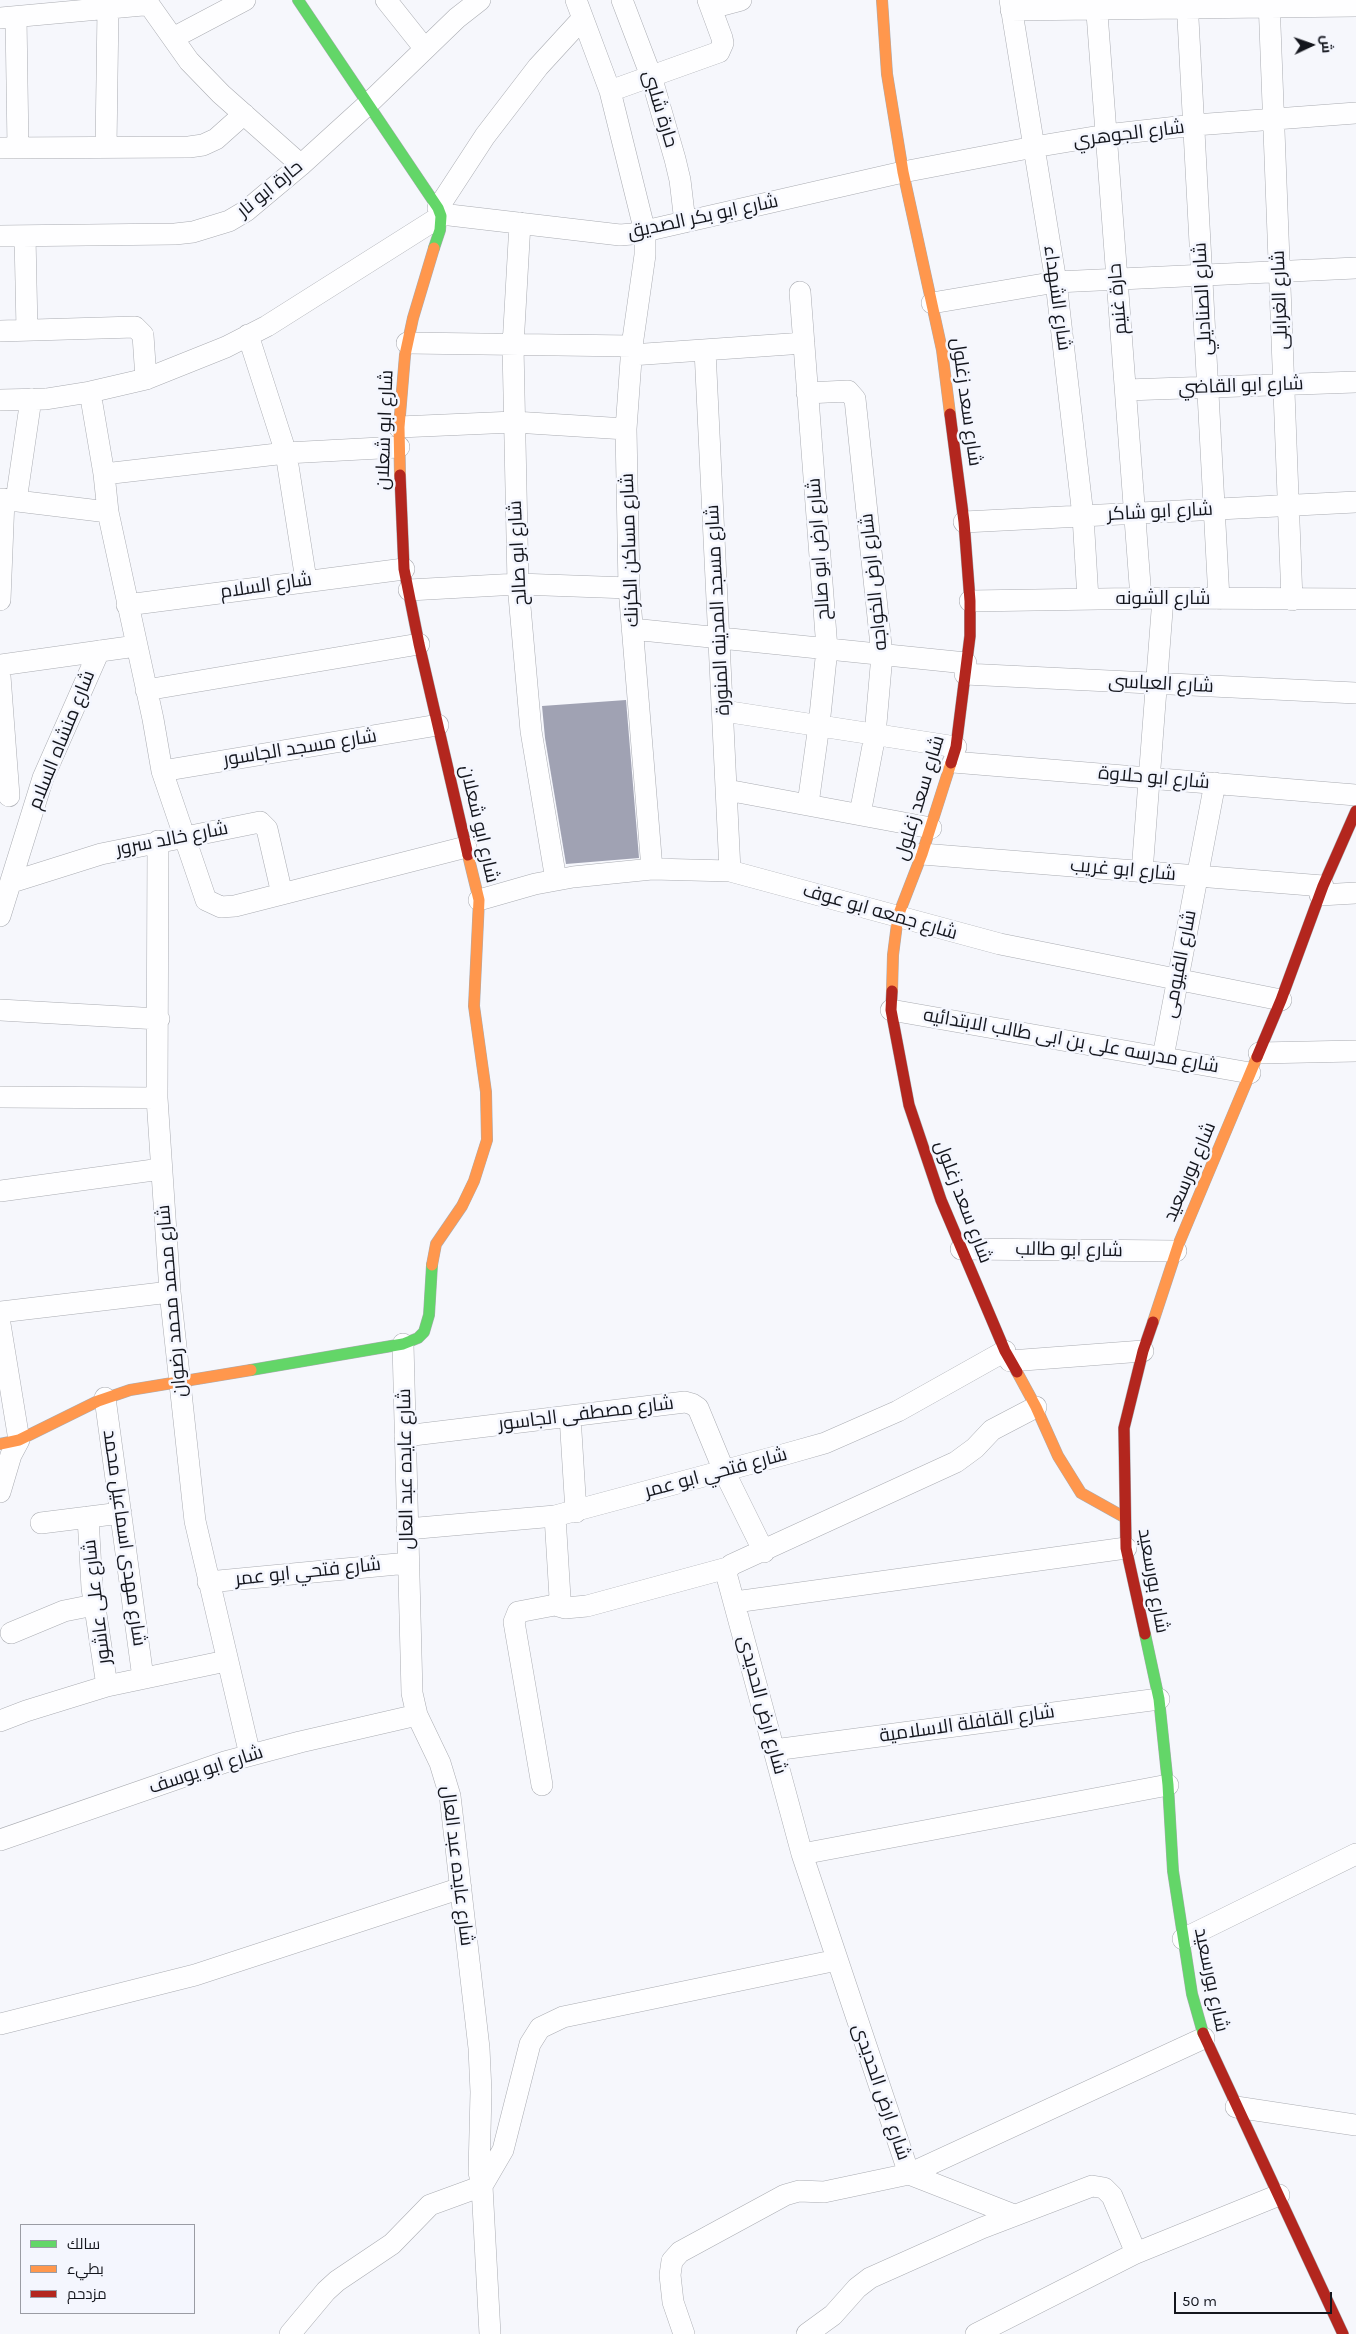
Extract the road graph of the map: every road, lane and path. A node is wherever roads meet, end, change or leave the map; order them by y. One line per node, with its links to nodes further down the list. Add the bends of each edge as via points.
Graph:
1 (245, 0): 17 (street)
2 (298, 0): 21 (street)
3 (386, 0): 18 (street)
4 (480, 0): 18 (street, حارة ابو نار)
5 (622, 0): 19 (street, حارة شلبى)
6 (741, 0): 8 (street)
7 (882, 0): 31 (street, شارع سعد زغلول, via 887,74)
8 (709, 4): 19 (street, via 723,43 718,52)
9 (1096, 4): 10 (street); 12 (street); 26 (street, حارة غنيم)
10 (1187, 4): 11 (street); 25 (street, شارع الصناديلي)
11 (1269, 4): 13 (street); 24 (street, شارع الغرابلى)
12 (1010, 5): 28 (street, شارع الشهداء)
13 (1356, 6)
14 (108, 8): 16 (street); 17 (street, via 150,6); 27 (street)
15 (579, 10): 20 (street, شارع مساكن الكرنك); 32 (street, via 485,136)
16 (8, 18): 29 (street)
17 (173, 38): 23 (street, via 189,61)
18 (425, 49): 21 (street, حارة ابو نار)
19 (651, 76): 20 (street); 33 (street, حارة شلبى, via 680,180)
20 (610, 91): 35 (street, شارع مساكن الكرنك)
21 (367, 105): 30 (street, حارة ابو نار); 32 (street)
22 (1356, 113): 24 (street, شارع الجوهري)
23 (244, 114): 27 (street, via 216,139 203,144 188,147); 30 (street)
24 (1273, 120): 25 (street, شارع الجوهري); 39 (street, شارع الغرابلى)
25 (1195, 125): 26 (street, شارع الجوهري); 40 (street, شارع الصناديلي)
26 (1106, 136): 28 (street, شارع الجوهري); 41 (street, حارة غنيم)
27 (106, 147): 29 (street)
28 (1034, 147): 31 (street, شارع الجوهري); 42 (street, شارع الشهداء)
29 (9, 148)
30 (301, 165): 37 (street, حارة ابو نار, via 246,211 212,228 175,234)
31 (904, 172): 33 (street, شارع ابو بكر الصديق); 44 (street, شارع سعد زغلول)
32 (440, 213): 34 (street, شارع ابو بكر الصديق); 47 (street); 48 (street, شارع ابو شعلان, via 441,225)
33 (685, 222): 35 (street, شارع ابو بكر الصديق)
34 (520, 223): 35 (street, شارع ابو بكر الصديق, via 620,235); 50 (street, شارع ابو صالح)
35 (645, 232): 52 (street, شارع مساكن الكرنك, via 645,255)
36 (0, 236): 37 (street, حارة ابو نار)
37 (25, 236): 45 (street)
38 (1356, 268): 39 (street)
39 (1279, 271): 40 (street); 55 (street, شارع الغرابلى)
40 (1201, 275): 41 (street); 56 (street, شارع الصناديلي)
41 (1117, 279): 42 (street); 57 (street, حارة غنيم)
42 (1056, 282): 44 (street); 73 (street, شارع الشهداء)
43 (800, 292): 49 (street, شارع ارض ابو صالح)
44 (932, 303): 74 (street, شارع سعد زغلول, via 942,350)
45 (27, 330): 46 (street); 53 (street, via 135,326 142,335)
46 (0, 332)
47 (248, 335): 53 (street); 65 (street)
48 (407, 343): 50 (street); 64 (street, شارع ابو شعلان)
49 (804, 343): 51 (street); 59 (street, شارع ارض ابو صالح)
50 (513, 346): 52 (street); 62 (street, شارع ابو صالح)
51 (705, 350): 52 (street); 90 (street, شارع مسجد المدينه المنورة)
52 (631, 351): 63 (street, شارع مساكن الكرنك)
53 (146, 379): 58 (street)
54 (1356, 382): 55 (street, شارع ابو القاضي)
55 (1284, 384): 56 (street, شارع ابو القاضي); 69 (street, شارع الغرابلى)
56 (1208, 387): 57 (street, شارع ابو القاضي); 70 (street, شارع الصناديلي)
57 (1126, 390): 72 (street, حارة غنيم)
58 (90, 392): 60 (street); 66 (street)
59 (807, 393): 93 (street, شارع ارض ابو صالح); 95 (street, شارع ارض الخواجه, via 842,391 855,398)
60 (31, 399): 61 (street); 67 (street)
61 (0, 400)
62 (514, 422): 63 (street); 64 (street); 77 (street, شارع ابو صالح)
63 (626, 429): 78 (street, شارع مساكن الكرنك)
64 (399, 437): 65 (street); 75 (street, شارع ابو شعلان)
65 (286, 453): 66 (street); 76 (street)
66 (104, 474): 71 (street)
67 (7, 500): 71 (street); 84 (street)
68 (1356, 502): 69 (street, شارع ابو شاكر)
69 (1288, 505): 70 (street, شارع ابو شاكر); 86 (street, شارع الغرابلى)
70 (1214, 509): 72 (street, شارع ابو شاكر); 83 (street, شارع الصناديلي)
71 (108, 512): 88 (street)
72 (1135, 513): 73 (street, شارع ابو شاكر); 80 (street, حارة غنيم)
73 (1083, 516): 74 (street, شارع ابو شاكر); 82 (street, شارع الشهداء)
74 (964, 522): 85 (street, شارع سعد زغلول)
75 (404, 569): 76 (street, شارع السلام); 79 (street, شارع ابو شعلان)
76 (306, 580): 88 (street, شارع السلام)
77 (518, 584): 78 (street); 79 (street); 127 (street, شارع ابو صالح, via 531,730)
78 (629, 588): 89 (street, شارع مساكن الكرنك)
79 (409, 590): 91 (street, شارع ابو شعلان)
80 (1142, 598): 81 (street, شارع الشونه); 82 (street, شارع الشونه)
81 (1163, 598): 83 (street, شارع الشونه); 99 (street)
82 (1088, 599): 85 (street, شارع الشونه)
83 (1219, 599): 86 (street, شارع الشونه)
84 (0, 600)
85 (970, 600): 97 (street, شارع سعد زغلول)
86 (1292, 600): 87 (street, شارع الشونه)
87 (1356, 600)
88 (127, 605): 92 (street)
89 (632, 629): 90 (street, شارع العباسى); 122 (street, شارع مساكن الكرنك)
90 (720, 636): 93 (street, شارع العباسى); 102 (street, شارع مسجد المدينه المنورة)
91 (419, 644): 100 (street); 104 (street, شارع ابو شعلان)
92 (136, 646): 94 (street); 100 (street)
93 (827, 649): 95 (street, شارع العباسى); 103 (street, شارع ارض ابو صالح)
94 (99, 651): 96 (street); 113 (street, شارع منشاه السلام)
95 (882, 654): 97 (street, شارع العباسى); 105 (street, شارع ارض الخواجه)
96 (0, 665)
97 (966, 669): 99 (street, شارع العباسى); 106 (street, شارع سعد زغلول)
98 (0, 676): 111 (street)
99 (1156, 684): 101 (street, شارع العباسى); 108 (street)
100 (146, 690): 107 (street)
101 (1356, 693)
102 (724, 710): 103 (street); 110 (street, شارع مسجد المدينه المنورة)
103 (819, 725): 105 (street); 114 (street, شارع ارض ابو صالح)
104 (438, 726): 107 (street, شارع مسجد الجاسور); 120 (street, شارع ابو شعلان)
105 (875, 734): 106 (street); 116 (street, شارع ارض الخواجه)
106 (954, 754): 108 (street, شارع ابو حلاوة); 117 (street, شارع سعد زغلول)
107 (162, 771): 118 (street)
108 (1149, 778): 109 (street, شارع ابو حلاوة); 124 (street)
109 (1215, 783): 112 (street, شارع ابو حلاوة); 125 (street, شارع الفيومى)
110 (727, 790): 114 (street); 123 (street, شارع مسجد المدينه المنورة)
111 (5, 795): 113 (street)
112 (1356, 795)
113 (35, 800): 126 (street, شارع منشاه السلام)
114 (808, 804): 116 (street)
115 (1356, 811): 128 (street, شارع بورسعيد)
116 (860, 814): 117 (street)
117 (931, 828): 121 (street, شارع سعد زغلول)
118 (184, 836): 119 (street, شارع خالد سرور); 130 (street, via 202,893 212,905 235,906); 130 (street, شارع خالد سرور, via 263,824 267,829)
119 (158, 841): 126 (street, شارع خالد سرور); 138 (street, شارع محمد محمد رضوان)
120 (466, 847): 130 (street); 131 (street, شارع ابو شعلان)
121 (922, 854): 124 (street, شارع ابو غريب); 133 (street, شارع سعد زغلول)
122 (652, 869): 123 (street, شارع جمعه ابو عوف); 127 (street, شارع جمعه ابو عوف)
123 (730, 870): 133 (street, شارع جمعه ابو عوف)
124 (1142, 872): 125 (street, شارع ابو غريب)
125 (1197, 876): 128 (street, شارع ابو غريب); 134 (street, شارع الفيومى)
126 (9, 877): 132 (street, شارع منشاه السلام)
127 (556, 880): 131 (street, شارع جمعه ابو عوف)
128 (1322, 890): 129 (street, شارع ابو غريب); 135 (street, شارع بورسعيد)
129 (1356, 893)
130 (282, 894)
131 (478, 900): 152 (street, شارع ابو شعلان, via 474,1006 486,1092 487,1140 462,1206 436,1244 427,1325 418,1338)
132 (0, 916)
133 (898, 916): 134 (street, شارع جمعه ابو عوف, via 1000,944); 137 (street, شارع سعد زغلول)
134 (1178, 978): 135 (street, شارع جمعه ابو عوف); 141 (street, شارع الفيومى)
135 (1281, 1000): 140 (street, شارع بورسعيد)
136 (0, 1010): 138 (street)
137 (891, 1010): 141 (street, شارع مدرسه على بن ابى طالب الابتدائيه); 147 (street, شارع سعد زغلول, via 910,1105 941,1200)
138 (158, 1019): 144 (street, شارع محمد محمد رضوان)
139 (1356, 1051): 140 (street)
140 (1259, 1053): 142 (street, شارع بورسعيد)
141 (1163, 1057): 142 (street, شارع مدرسه على بن ابى طالب الابتدائيه)
142 (1250, 1073): 148 (street, شارع بورسعيد)
143 (0, 1097): 144 (street)
144 (157, 1098): 145 (street, شارع محمد محمد رضوان)
145 (161, 1169): 146 (street); 149 (street, شارع محمد محمد رضوان)
146 (0, 1191)
147 (961, 1248): 148 (street, شارع ابو طالب); 154 (street, شارع سعد زغلول)
148 (1176, 1251): 153 (street, شارع بورسعيد)
149 (170, 1292): 150 (street); 156 (street, شارع محمد محمد رضوان)
150 (0, 1312)
151 (0, 1324): 155 (street)
152 (403, 1344): 156 (street); 160 (street, شارع عايده عبد العال)
153 (1143, 1351): 154 (street); 167 (street, شارع بورسعيد, via 1124,1428)
154 (1008, 1356): 158 (street, شارع سعد زغلول); 162 (street, شارع فتحي ابو عمر, via 862,1428 824,1443)
155 (3, 1362): 161 (street)
156 (179, 1381): 157 (street); 174 (street, شارع محمد محمد رضوان, via 195,1521)
157 (105, 1398): 161 (street); 164 (street, شارع مهدى اسماعيل محمد)
158 (1036, 1406): 167 (street, شارع سعد زغلول, via 1058,1456 1080,1492); 171 (street, via 992,1430 956,1462)
159 (570, 1416): 160 (street, شارع مصطفى الجاسور); 162 (street, شارع مصطفى الجاسور, via 685,1402 692,1404 698,1408); 165 (street)
160 (405, 1436): 169 (street, شارع عايده عبد العال)
161 (9, 1442): 163 (street, via 11,1455)
162 (724, 1471): 165 (street, شارع فتحي ابو عمر); 171 (street, شارع مصطفى الجاسور)
163 (0, 1492)
164 (120, 1513): 166 (street); 180 (street, شارع مهدى اسماعيل محمد)
165 (565, 1514): 169 (street, شارع فتحي ابو عمر); 177 (street, via 561,1593)
166 (88, 1517): 168 (street); 176 (street, شارع على عاشور)
167 (1124, 1517): 170 (street, شارع بورسعيد)
168 (41, 1524)
169 (406, 1529): 172 (street, شارع عايده عبد العال)
170 (1126, 1548): 175 (street); 182 (street, شارع بورسعيد)
171 (764, 1552): 173 (street)
172 (408, 1563): 174 (street, شارع فتحي ابو عمر); 183 (street, شارع عايده عبد العال, via 412,1693)
173 (728, 1568): 175 (street, شارع ارض الحديدى, via 726,1573); 177 (street, via 587,1606 570,1608)
174 (208, 1582): 179 (street, شارع محمد محمد رضوان)
175 (735, 1602): 185 (street, شارع ارض الحديدى)
176 (94, 1605): 178 (street, via 64,1611); 181 (street, شارع على عاشور)
177 (555, 1605): 187 (street, via 518,1612 514,1622)
178 (11, 1633)
179 (226, 1662): 180 (street); 186 (street, شارع محمد محمد رضوان)
180 (143, 1678): 181 (street)
181 (107, 1686): 184 (street)
182 (1159, 1699): 185 (street, شارع القافلة الاسلامية); 188 (street, شارع بورسعيد)
183 (417, 1715): 186 (street, شارع ابو يوسف); 192 (street, شارع عايده عبد العال, via 446,1779)
184 (0, 1721)
185 (774, 1750): 190 (street, شارع ارض الحديدى)
186 (250, 1755): 189 (street, شارع ابو يوسف)
187 (542, 1785)
188 (1168, 1785): 190 (street); 193 (street, شارع بورسعيد, via 1173,1870)
189 (0, 1840)
190 (802, 1854): 194 (street, شارع ارض الحديدى)
191 (1356, 1854): 193 (street)
192 (460, 1888): 195 (street, via 195,1975); 200 (street, شارع عايده عبد العال, via 479,2048 479,2172)
193 (1183, 1939): 196 (street, شارع بورسعيد, via 1192,1994)
194 (837, 1960): 199 (street, شارع ارض الحديدى); 200 (street, via 563,2017 540,2028 530,2044 503,2150)
195 (0, 2024)
196 (1204, 2038): 197 (street, شارع بورسعيد); 199 (street)
197 (1236, 2107): 198 (street); 201 (street, شارع بورسعيد)
198 (1356, 2125)
199 (909, 2174): 202 (street); 206 (street, via 824,2192 799,2191 785,2195 680,2252 672,2261 670,2275 673,2302)
200 (482, 2186): 204 (street, via 430,2205 392,2244 326,2290); 205 (street, شارع عايده عبد العال)
201 (1279, 2195): 203 (street); 209 (street, شارع بورسعيد)
202 (1014, 2215): 203 (street, via 1077,2190 1092,2186 1104,2188 1112,2196); 207 (street, via 870,2278 833,2315)
203 (1136, 2253): 208 (street)
204 (290, 2334)
205 (490, 2334)
206 (684, 2334)
207 (807, 2334)
208 (976, 2334)
209 (1343, 2334)

